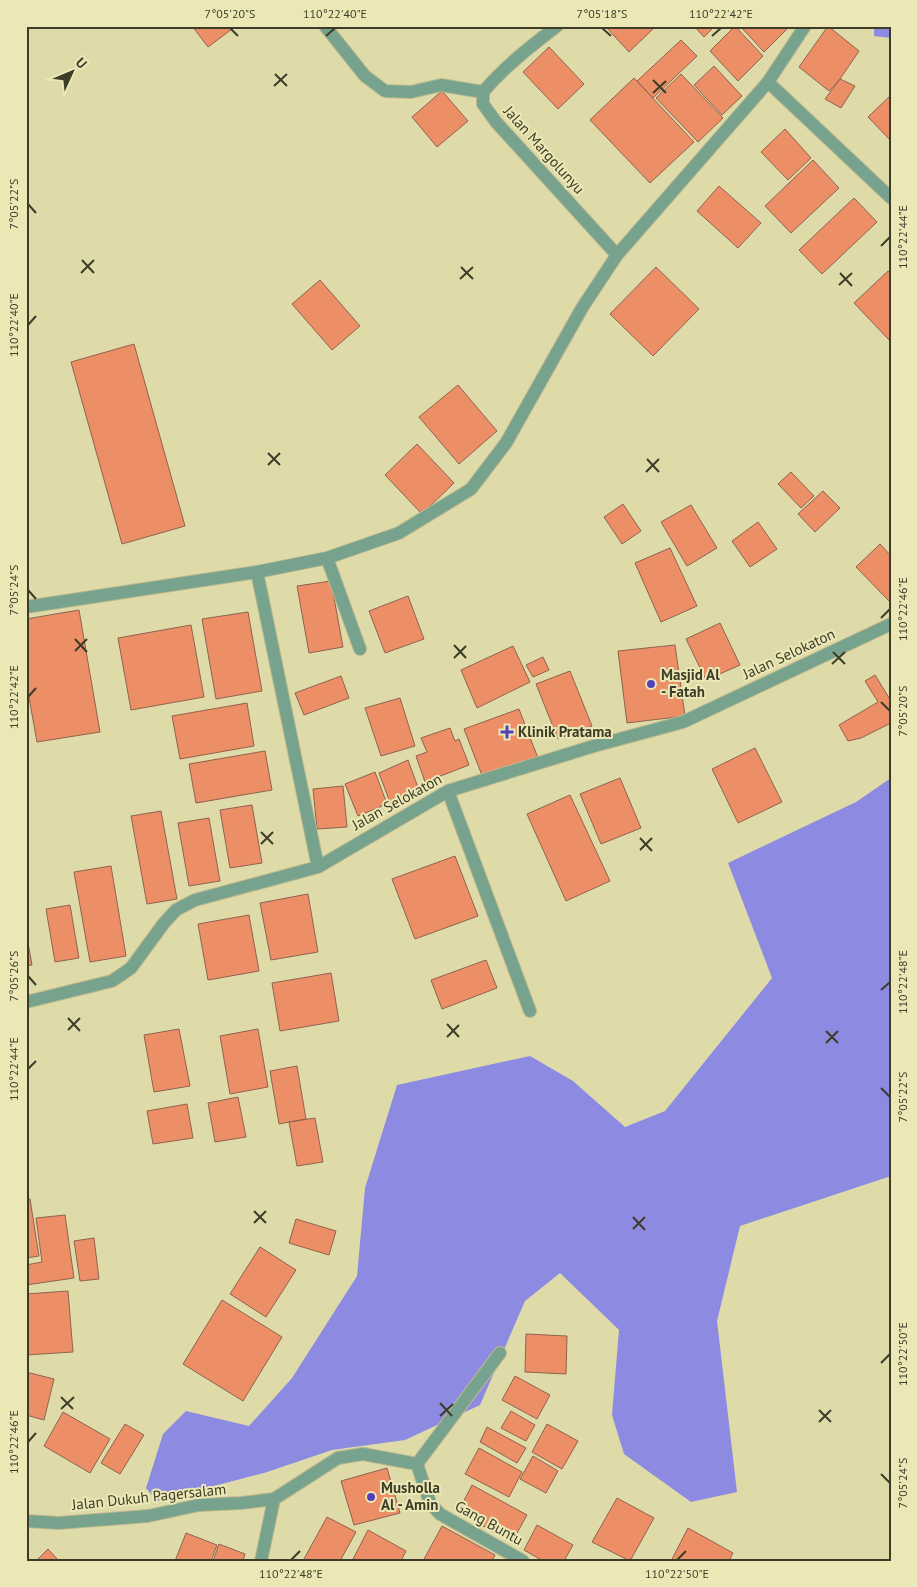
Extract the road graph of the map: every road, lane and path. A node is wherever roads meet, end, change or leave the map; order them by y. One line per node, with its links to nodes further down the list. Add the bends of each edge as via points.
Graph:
1 (325, 26): 5 (street, via 365,76 385,91 411,92 440,85)
2 (556, 26): 5 (street)
3 (805, 26): 4 (street)
4 (768, 82): 6 (street); 7 (street)
5 (483, 92): 7 (street, Jalan Margolunyu, via 483,104 496,122)
6 (891, 198)
7 (617, 255): 8 (street, via 582,308 506,443 471,489 399,533)
8 (327, 558): 9 (street); 12 (street)
9 (257, 572): 10 (street); 14 (street)
10 (26, 607)
11 (891, 624): 13 (street, Jalan Selokaton, via 683,722)
12 (360, 649)
13 (448, 791): 14 (street, Jalan Selokaton); 16 (street)
14 (318, 867): 15 (street, Jalan Selokaton, via 195,900 176,910 131,968 112,981)
15 (26, 1002)
16 (530, 1011)
17 (500, 1353): 18 (street)
18 (418, 1464): 19 (street, Jalan Dukuh Pagersalam, via 363,1454 338,1458); 22 (street, Gang Buntu, via 430,1503 440,1514)
19 (274, 1499): 20 (street, Jalan Dukuh Pagersalam, via 199,1505 139,1516 58,1523); 21 (street)
20 (26, 1521)
21 (261, 1561)
22 (523, 1561)

